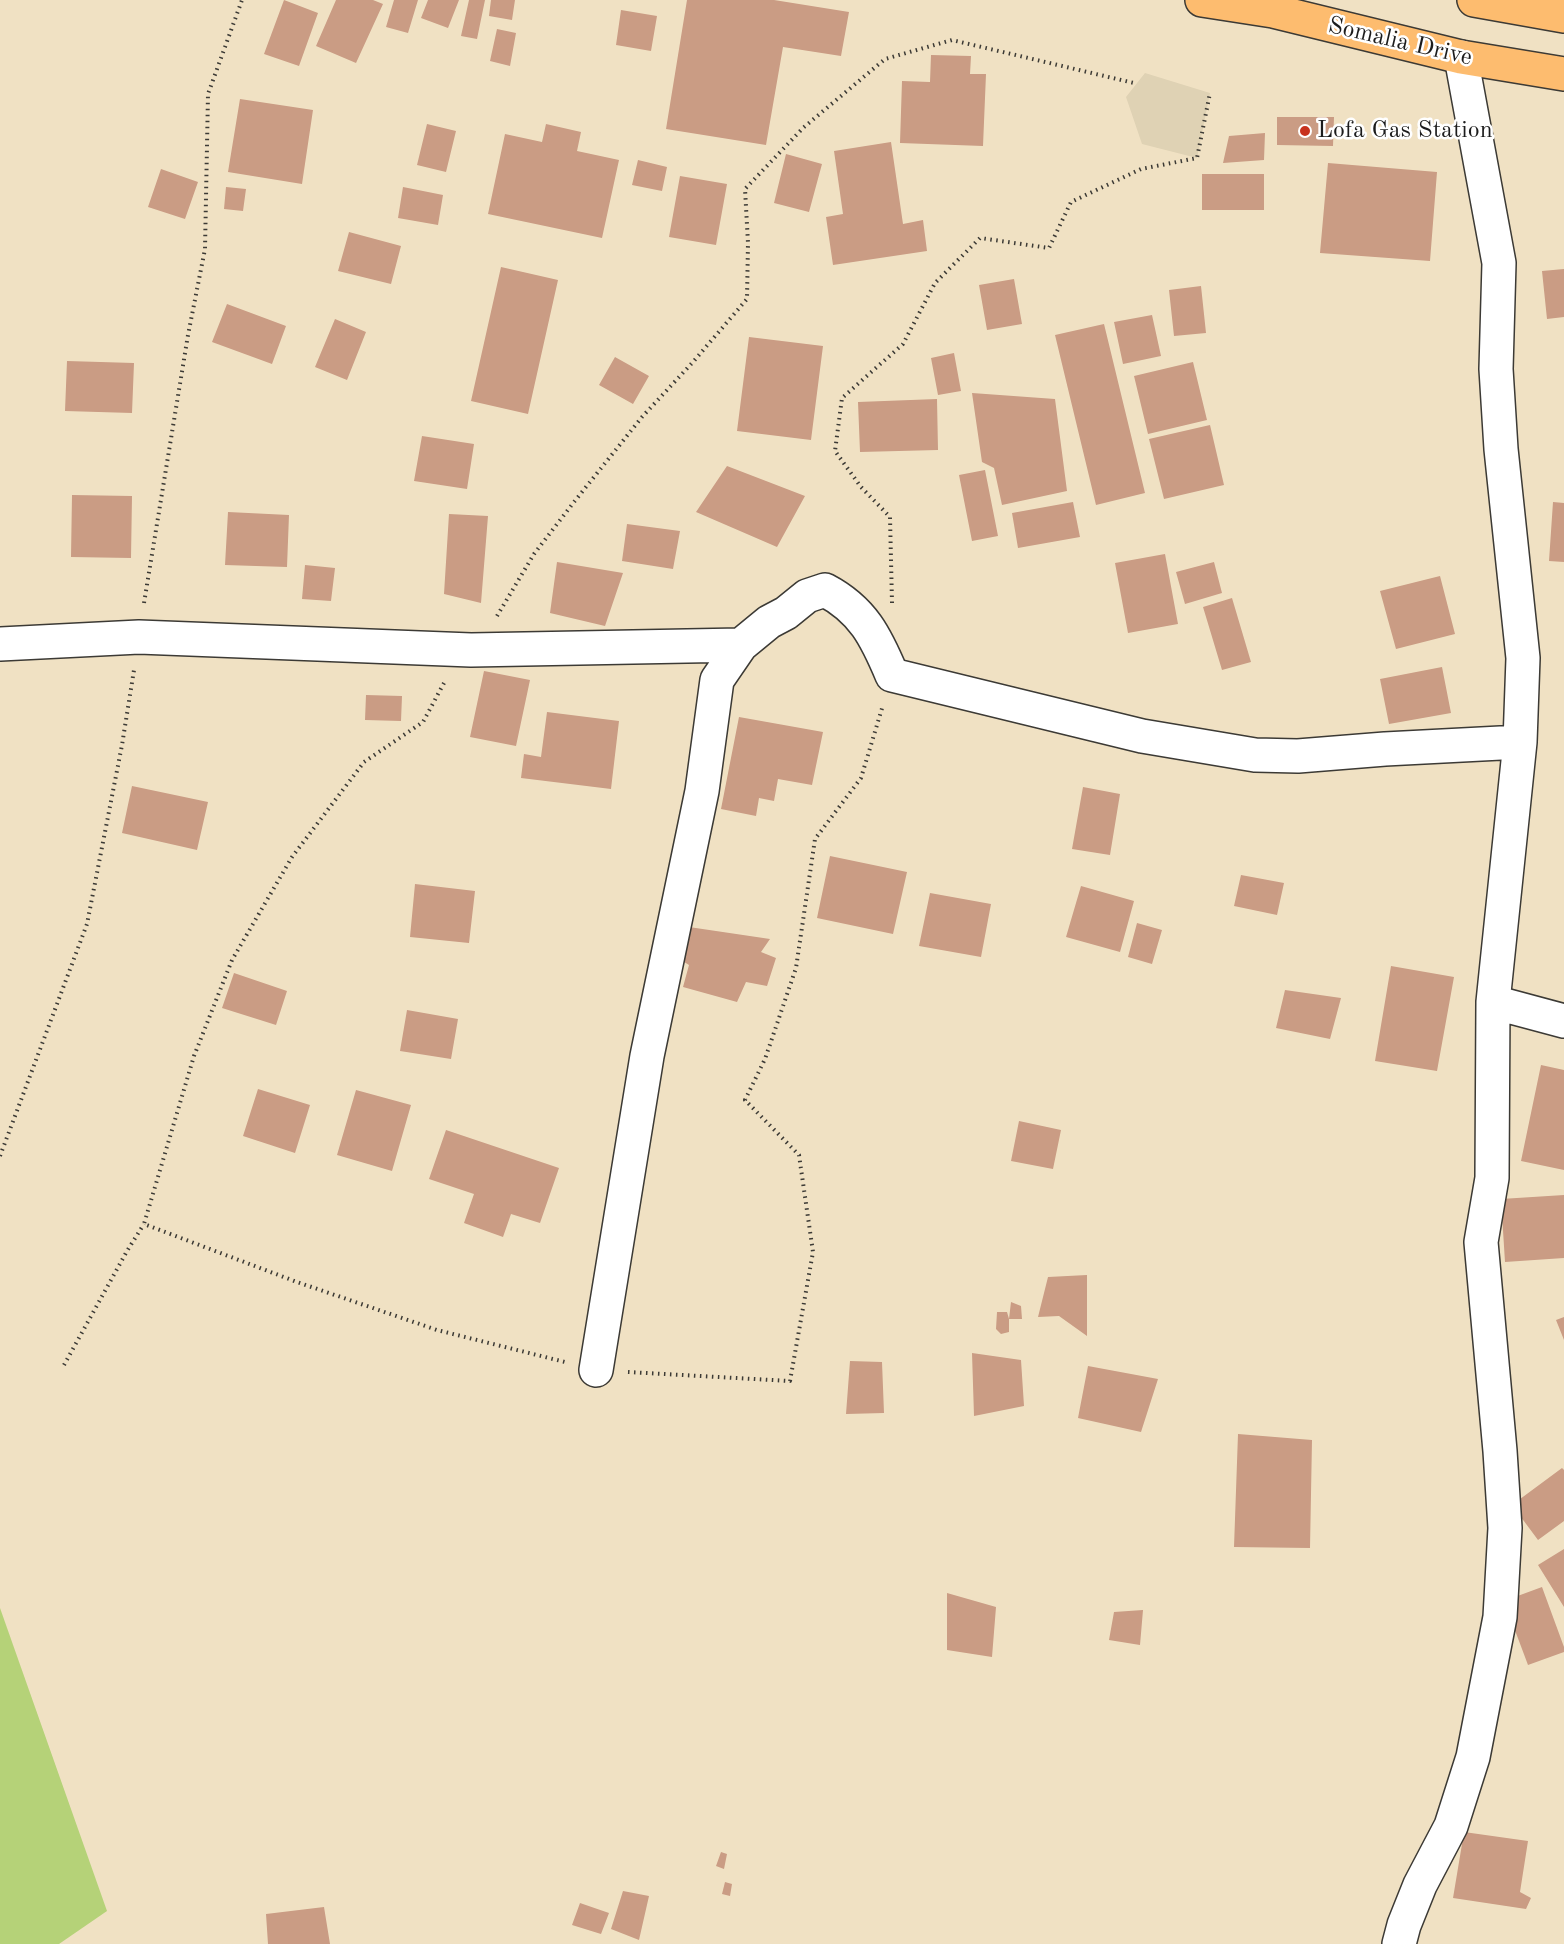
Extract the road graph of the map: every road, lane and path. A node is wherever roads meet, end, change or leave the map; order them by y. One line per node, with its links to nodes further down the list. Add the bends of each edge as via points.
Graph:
1 (242, 0): 7 (path, via 208,94 205,249)
2 (1202, 0): 5 (main road, Somalia Drive, via 1273,11)
3 (1474, 0): 4 (main road)
4 (1564, 16)
5 (1461, 57): 6 (main road, Somalia Drive); 10 (street, via 1500,263 1496,369 1522,657)
6 (1564, 75)
7 (139, 637): 8 (street); 9 (street, via 471,650); 13 (path, via 87,924)
8 (0, 644)
9 (741, 645): 10 (street, via 807,597 825,590 844,600 862,618 880,645 892,675 1142,736 1255,756); 16 (street, via 717,680 702,791 647,1056)
10 (1520, 742): 11 (street)
11 (1493, 1002): 12 (street); 17 (street, via 1492,1178 1481,1242 1505,1528 1500,1617 1473,1757 1451,1826 1419,1885)
12 (1564, 1022)
13 (0, 1156)
14 (144, 1224): 15 (path)
15 (64, 1365)
16 (596, 1370)
17 (1399, 1944)

